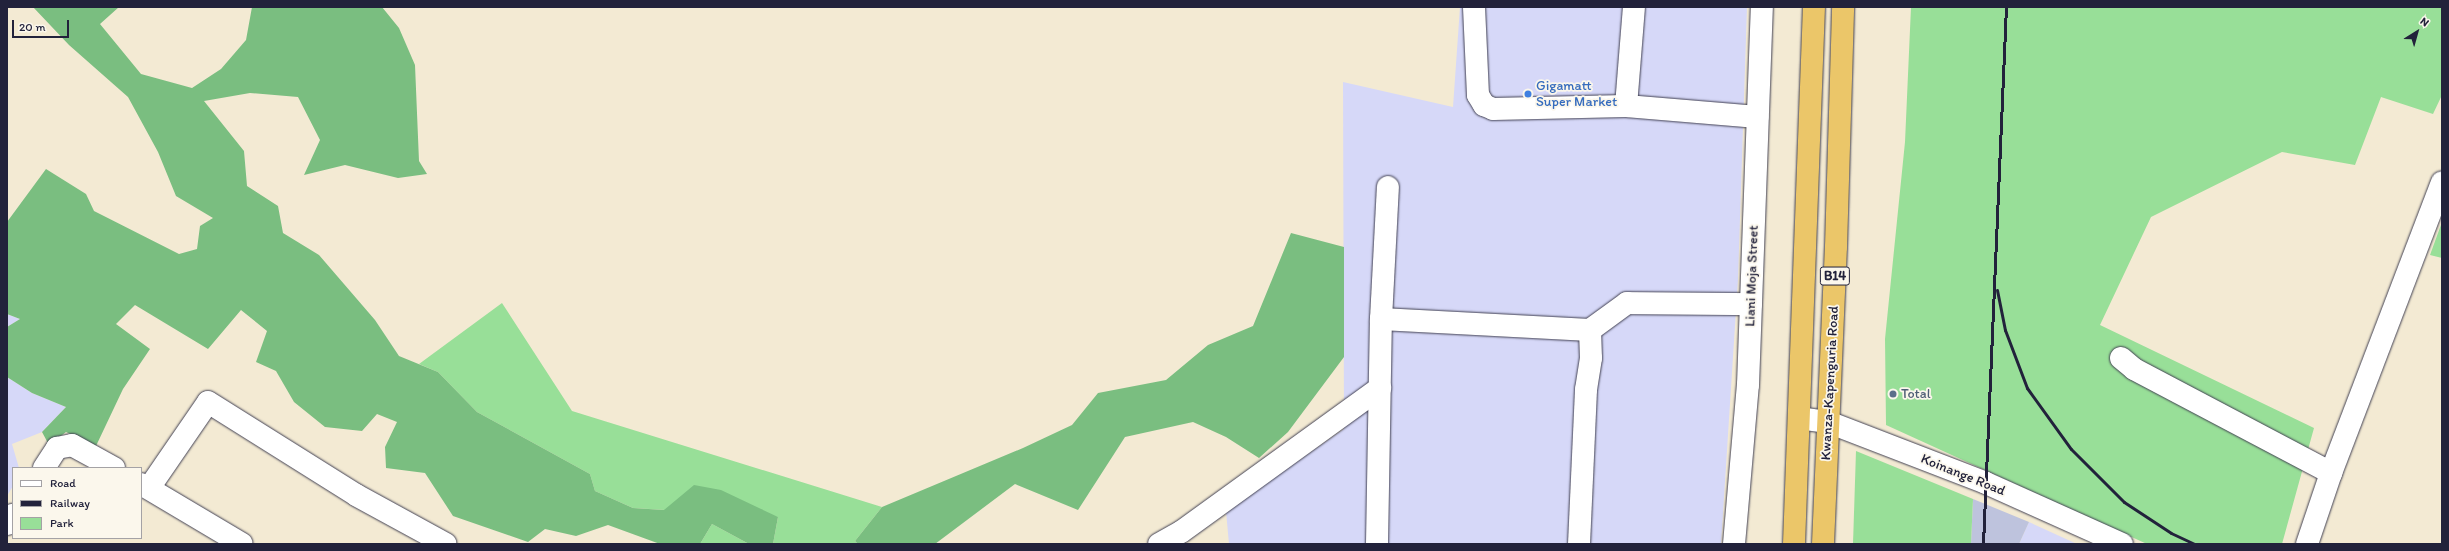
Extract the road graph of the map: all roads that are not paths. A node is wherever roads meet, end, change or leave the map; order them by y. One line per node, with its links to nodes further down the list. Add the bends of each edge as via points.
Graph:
1 (1474, 7): 6 (street, via 1477,86 1478,95 1484,105 1493,109)
2 (1634, 7): 6 (street)
3 (1762, 7): 7 (street, Liani Moja Street)
4 (1814, 7): 15 (highway, Kwanza-Kapenguria Road / B14)
5 (1843, 7): 16 (highway, Kwanza-Kapenguria Road / B14)
6 (1626, 106): 7 (street)
7 (1758, 117): 10 (street, Liani Moja Street)
8 (2442, 182): 19 (street)
9 (1388, 187): 11 (street)
10 (1751, 304): 12 (street, via 1627,303); 26 (street, Liani Moja Street, via 1748,385)
11 (1381, 319): 12 (street); 14 (street)
12 (1590, 330): 25 (street, via 1591,358 1586,390)
13 (2121, 358): 19 (street, via 2134,369)
14 (1380, 388): 23 (street, via 1181,532); 24 (street)
15 (1799, 418): 16 (street, Koinange Road); 27 (highway, Kwanza-Kapenguria Road / B14)
16 (1828, 422): 28 (highway, Kwanza-Kapenguria Road / B14); 29 (street, Koinange Road, via 1986,483)
17 (45, 467): 18 (street, via 57,448 72,445)
18 (112, 467)
19 (2331, 473): 30 (street)
20 (145, 486): 21 (street); 22 (street, via 208,402 356,495)
21 (242, 544)
22 (446, 544)
23 (1159, 544)
24 (1377, 544)
25 (1579, 544)
26 (1734, 544)
27 (1794, 544)
28 (1823, 544)
29 (2122, 544)
30 (2307, 544)

